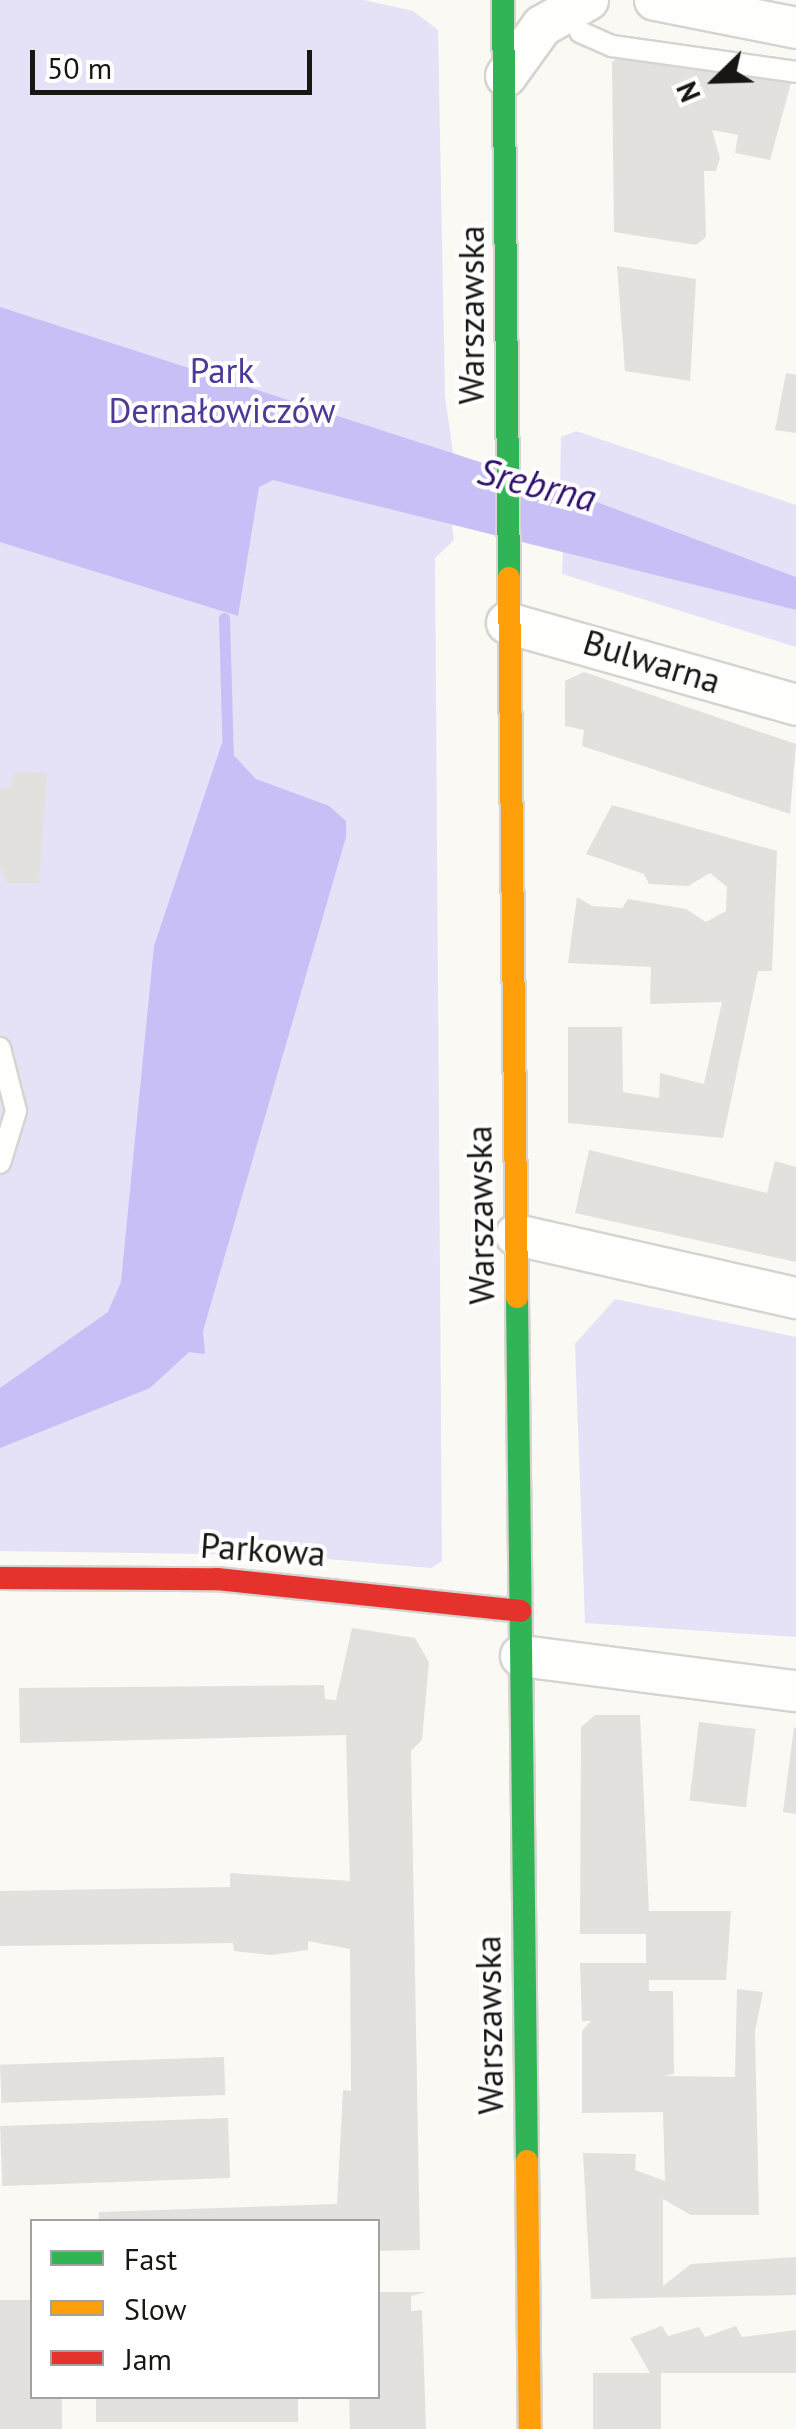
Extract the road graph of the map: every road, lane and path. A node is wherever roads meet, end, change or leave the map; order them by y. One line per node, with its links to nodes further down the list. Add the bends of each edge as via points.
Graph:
1 (503, 0): 6 (main road, Warszawska)
2 (655, 0): 4 (street)
3 (584, 16): 5 (lane, via 612,46); 6 (street, via 542,26)
4 (796, 28)
5 (796, 72)
6 (506, 76): 7 (main road, Warszawska)
7 (507, 624): 8 (street, Bulwarna); 11 (main road, Warszawska)
8 (796, 705)
9 (0, 1048): 10 (lane, via 16,1110)
10 (0, 1163)
11 (516, 1236): 12 (street); 14 (main road, Warszawska)
12 (796, 1298)
13 (0, 1578): 14 (main road, Parkowa, via 217,1578)
14 (520, 1610): 15 (main road, Warszawska)
15 (521, 1656): 16 (street); 17 (main road, Warszawska)
16 (796, 1691)
17 (530, 2429)

